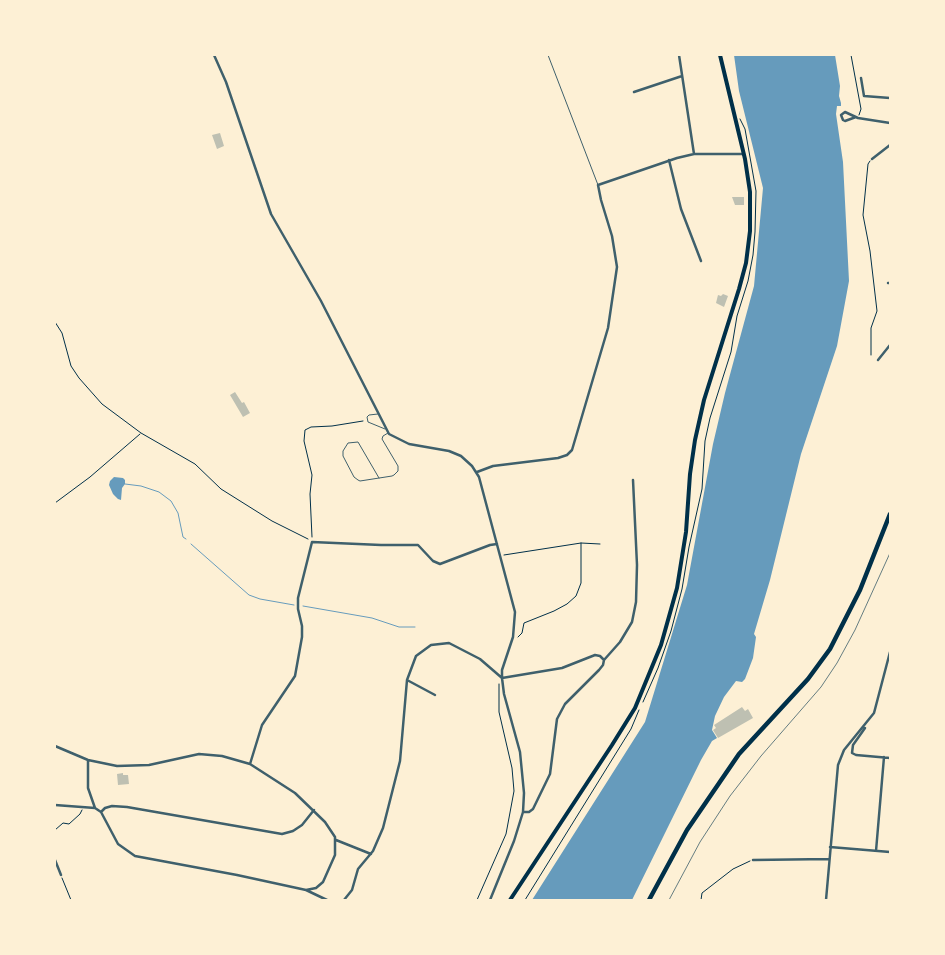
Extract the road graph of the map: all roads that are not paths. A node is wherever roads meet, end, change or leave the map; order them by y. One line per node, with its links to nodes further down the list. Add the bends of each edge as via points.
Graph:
1 (214, 55): 20 (street, via 271,214 321,300)
2 (548, 55): 16 (lane)
3 (679, 55): 5 (street)
4 (720, 55): 13 (main road)
5 (682, 76): 7 (street); 12 (street)
6 (861, 78): 8 (street, via 864,96)
7 (634, 92)
8 (890, 98)
9 (857, 118): 9 (street, via 845,112 841,115 845,121); 10 (street)
10 (890, 123)
11 (890, 145): 14 (street)
12 (694, 154): 13 (street); 15 (street)
13 (745, 157): 56 (main road, via 750,207 746,263 700,414 692,455 682,561 666,627 648,677 625,725)
14 (872, 159)
15 (669, 160): 16 (street); 17 (street, via 681,209)
16 (598, 185): 22 (street, via 617,267 608,328 572,450 558,458 493,466)
17 (701, 262)
18 (890, 345): 19 (street)
19 (878, 360)
20 (378, 414): 21 (street); 21 (lane, via 369,416 369,424)
21 (387, 431): 22 (street, via 409,444 449,451 468,462); 23 (lane, via 382,439 398,471)
22 (477, 472): 26 (street)
23 (379, 478): 23 (lane, via 356,479 343,456 346,445 358,442)
24 (633, 480): 28 (street, via 636,602 632,622)
25 (890, 514): 57 (main road, via 860,590 830,649 817,669 738,754 687,830)
26 (497, 544): 29 (street, via 515,612 513,637); 37 (street, via 440,564 418,545 312,542 298,598 302,637 295,676 262,725)
27 (890, 652): 32 (street, via 874,713)
28 (604, 660): 29 (street, via 595,655 562,668); 42 (street, via 556,719 550,774 533,809)
29 (500, 677): 30 (street, via 480,660 449,643 442,643 431,645 416,656); 42 (street, via 521,758)
30 (407, 680): 31 (street); 47 (street, via 398,771 383,828)
31 (435, 695)
32 (865, 726): 34 (street, via 853,745 852,753); 44 (street, via 844,750 838,765)
33 (55, 746): 36 (street)
34 (884, 757): 35 (street); 45 (street)
35 (890, 758)
36 (88, 760): 37 (street, via 117,766 149,765 199,754); 39 (street, via 88,788)
37 (250, 764): 40 (street, via 295,793)
38 (55, 805): 39 (street)
39 (94, 808): 41 (street)
40 (314, 810): 41 (street, via 302,825 282,834 127,806 112,806); 43 (street)
41 (101, 812): 52 (street, via 118,844 135,856)
42 (523, 812): 55 (street)
43 (336, 840): 47 (street); 52 (street, via 335,855 323,882)
44 (830, 847): 45 (street); 48 (street)
45 (876, 851): 46 (street)
46 (890, 852)
47 (371, 854): 54 (street, via 358,869 352,890)
48 (829, 859): 50 (street); 58 (street)
49 (55, 860): 51 (street)
50 (753, 860)
51 (61, 875)
52 (306, 890): 53 (street)
53 (327, 900)
54 (344, 900)
55 (490, 900)
56 (510, 900)
57 (649, 900)
58 (826, 900)

